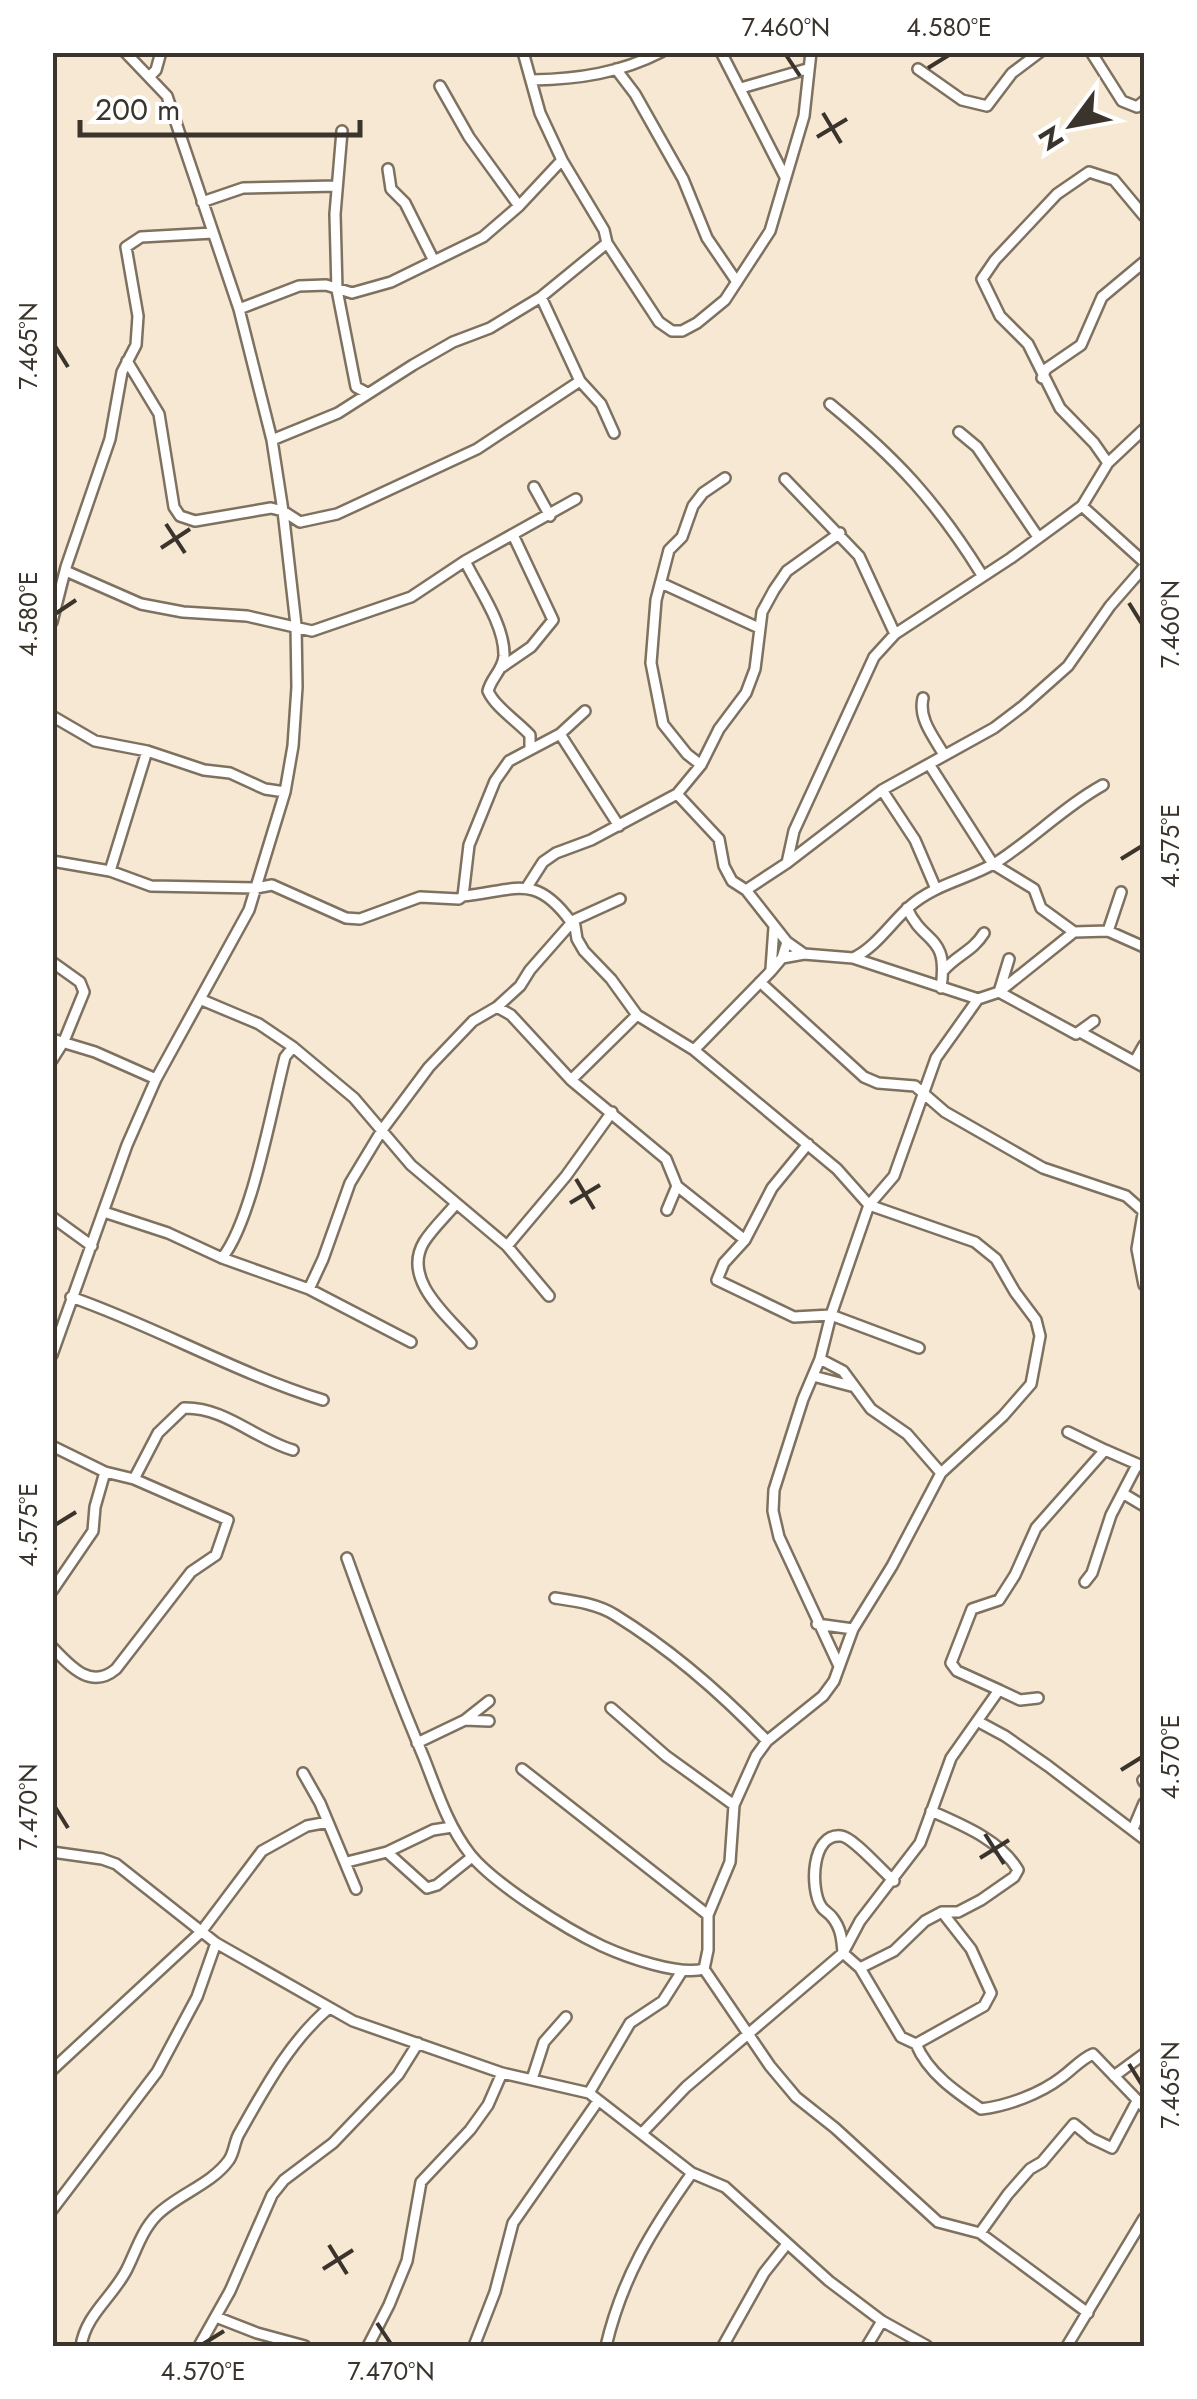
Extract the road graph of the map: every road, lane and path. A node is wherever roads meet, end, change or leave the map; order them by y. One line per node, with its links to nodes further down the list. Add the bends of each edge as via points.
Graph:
1 (125, 52): 12 (street)
2 (161, 52): 12 (street)
3 (523, 52): 13 (street)
4 (662, 52): 9 (street)
5 (720, 52): 15 (street)
6 (811, 52): 10 (street)
7 (1040, 52): 11 (street, via 986,106 962,100)
8 (1091, 52): 16 (street, via 1122,102 1137,107)
9 (616, 69): 13 (street); 29 (street, via 683,178 706,238)
10 (808, 69): 15 (street); 20 (street, via 804,116)
11 (918, 69)
12 (150, 76): 22 (street, via 167,96)
13 (533, 80): 18 (street)
14 (440, 86): 23 (street)
15 (740, 88): 20 (street)
16 (1144, 101)
17 (342, 131): 21 (street)
18 (562, 160): 23 (street); 26 (street)
19 (388, 169): 27 (street, via 391,190)
20 (785, 177): 29 (street, via 770,231)
21 (337, 186): 22 (street, via 243,188); 30 (street)
22 (202, 202): 25 (street)
23 (518, 206): 27 (street, via 483,237)
24 (1144, 216): 34 (street, via 1114,180 1089,172 1056,194 984,273 1000,316 1028,344)
25 (213, 233): 32 (street); 33 (street, via 141,236 126,247 138,316)
26 (607, 243): 29 (street, via 659,322 672,331 696,323); 31 (street)
27 (434, 262): 30 (street, via 352,294)
28 (1144, 262): 34 (street, via 1102,296 1081,345)
29 (737, 282)
30 (337, 290): 32 (street, via 299,286); 36 (street, via 356,387)
31 (542, 297): 35 (street); 36 (street)
32 (239, 309): 41 (street)
33 (127, 361): 48 (street, via 158,414 180,516 195,521); 56 (street, via 110,440)
34 (1042, 378): 42 (street)
35 (580, 381): 40 (street); 48 (street, via 477,449 337,514 300,522)
36 (366, 393): 41 (street, via 338,413)
37 (830, 404): 57 (street, via 922,490)
38 (1144, 431): 42 (street)
39 (959, 432): 52 (street, via 977,446)
40 (614, 433)
41 (272, 440): 48 (street)
42 (1108, 464): 47 (street)
43 (725, 478): 58 (street, via 693,506)
44 (785, 478): 50 (street)
45 (534, 488): 49 (street)
46 (576, 499): 49 (street)
47 (1082, 506): 52 (street); 55 (street)
48 (283, 511): 60 (street)
49 (550, 516): 51 (street)
50 (840, 532): 61 (street, via 788,571); 62 (street)
51 (514, 537): 53 (street); 63 (street, via 553,620)
52 (1038, 537): 57 (street)
53 (465, 561): 60 (street, via 411,597 312,631); 63 (street, via 498,628)
54 (52, 564): 56 (street)
55 (1144, 564): 70 (street, via 1068,666 994,728)
56 (67, 570): 59 (street); 60 (street, via 141,604)
57 (982, 575): 62 (street)
58 (660, 584): 61 (street); 72 (street, via 652,662 662,724)
59 (52, 622)
60 (296, 625): 75 (street)
61 (759, 628): 72 (street, via 746,693)
62 (895, 634): 79 (street, via 874,657 794,831)
63 (501, 668): 68 (street, via 488,691 530,735)
64 (923, 698): 70 (street, via 925,722)
65 (585, 710): 67 (street)
66 (52, 716): 69 (street, via 95,741)
67 (560, 734): 68 (street); 77 (street)
68 (530, 747): 87 (street, via 495,781 469,846)
69 (147, 751): 75 (street); 81 (street)
70 (944, 754): 71 (street)
71 (928, 764): 74 (street); 80 (street)
72 (701, 765): 76 (street)
73 (1102, 785): 80 (street)
74 (882, 790): 79 (street); 84 (street)
75 (285, 792): 83 (street)
76 (677, 794): 77 (street); 85 (street, via 718,839 732,881)
77 (619, 826): 82 (street, via 556,853)
78 (52, 861): 81 (street)
79 (787, 863): 85 (street)
80 (994, 864): 84 (street); 93 (street, via 1034,890 1041,908)
81 (110, 871): 83 (street, via 151,886)
82 (527, 887): 87 (street); 90 (street)
83 (256, 888): 87 (street, via 272,885 360,919 420,897); 110 (street)
84 (936, 888): 89 (street)
85 (746, 890): 91 (street)
86 (1121, 892): 92 (street)
87 (463, 896)
88 (620, 899): 90 (street)
89 (908, 908): 97 (street); 104 (street, via 940,948)
90 (574, 920): 111 (street); 112 (street, via 584,951)
91 (774, 927): 95 (street); 105 (street)
92 (1108, 931): 93 (street); 96 (street)
93 (1074, 932): 108 (street)
94 (984, 933): 104 (street, via 974,950)
95 (787, 942): 98 (street); 99 (street)
96 (1144, 947)
97 (868, 951): 100 (street); 103 (street)
98 (804, 954): 99 (street); 100 (street)
99 (782, 958): 105 (street)
100 (852, 958): 103 (street)
101 (1009, 959): 108 (street)
102 (52, 962): 116 (street, via 84,992)
103 (873, 962): 107 (street)
104 (944, 970): 107 (street)
105 (771, 971): 106 (street)
106 (760, 982): 119 (street); 124 (street, via 864,1076)
107 (941, 988): 109 (street)
108 (1000, 992): 109 (street); 114 (street)
109 (978, 998): 124 (street, via 936,1058)
110 (202, 1000): 117 (street); 122 (street)
111 (497, 1008): 123 (street); 126 (street, via 450,1044)
112 (638, 1015): 119 (street); 123 (street)
113 (1094, 1021): 114 (street)
114 (1082, 1033): 121 (street)
115 (52, 1039): 116 (street)
116 (64, 1041): 120 (street); 122 (street)
117 (292, 1046): 126 (street); 138 (street, via 244,1216)
118 (1144, 1046): 121 (street)
119 (694, 1050): 127 (street)
120 (52, 1060)
121 (1140, 1064)
122 (156, 1079): 133 (street)
123 (572, 1080): 125 (street)
124 (923, 1093): 130 (street, via 894,1176); 132 (street, via 1043,1168 1126,1196)
125 (612, 1112): 128 (street, via 666,1159); 137 (street)
126 (382, 1130): 129 (street); 140 (street, via 350,1183)
127 (808, 1144): 130 (street); 135 (street, via 772,1188)
128 (676, 1186): 131 (street); 135 (street)
129 (455, 1205): 137 (street); 145 (street, via 424,1242 418,1270 424,1289)
130 (869, 1205): 143 (street); 158 (street, via 974,1242 996,1259 1036,1320 1039,1354 1031,1384)
131 (667, 1210)
132 (1144, 1210): 139 (street, via 1136,1249)
133 (104, 1212): 136 (street); 138 (street)
134 (52, 1217): 136 (street)
135 (745, 1240): 143 (street, via 716,1280 794,1316)
136 (92, 1246): 142 (street)
137 (507, 1246): 141 (street)
138 (222, 1258): 140 (street)
139 (1144, 1284)
140 (309, 1289): 144 (street)
141 (548, 1296)
142 (71, 1297): 147 (street); 151 (street)
143 (831, 1315): 146 (street); 148 (street)
144 (411, 1342)
145 (471, 1344)
146 (919, 1348)
147 (52, 1355)
148 (820, 1359): 149 (street); 150 (street, via 843,1371)
149 (813, 1376): 150 (street); 166 (street, via 774,1490 774,1511)
150 (852, 1386): 158 (street)
151 (322, 1400)
152 (1068, 1432): 155 (street)
153 (52, 1446): 157 (street)
154 (293, 1450): 159 (street, via 220,1414 184,1408 158,1432)
155 (1105, 1450): 156 (street); 170 (street, via 1036,1528 999,1600 972,1609 951,1663)
156 (1141, 1466): 160 (street)
157 (105, 1472): 159 (street); 164 (street, via 94,1532)
158 (941, 1473): 167 (street)
159 (134, 1479): 168 (street, via 225,1517 216,1555 191,1572 104,1678 95,1680)
160 (1124, 1494): 161 (street); 163 (street)
161 (1144, 1506)
162 (347, 1558): 178 (street)
163 (1084, 1582)
164 (52, 1592)
165 (554, 1598): 177 (street, via 613,1614 674,1656)
166 (817, 1624): 167 (street); 169 (street)
167 (853, 1629): 169 (street)
168 (55, 1653)
169 (839, 1667): 177 (street, via 823,1696)
170 (999, 1690): 171 (street, via 1020,1700); 176 (street)
171 (1038, 1698)
172 (488, 1700): 174 (street)
173 (612, 1708): 182 (street)
174 (465, 1720): 175 (street); 178 (street)
175 (489, 1720)
176 (978, 1722): 183 (street, via 950,1758); 186 (street)
177 (767, 1741): 182 (street)
178 (417, 1743): 185 (street)
179 (522, 1769): 195 (street)
180 (303, 1773): 184 (street)
181 (1144, 1803): 186 (street)
182 (734, 1805): 195 (street, via 730,1862)
183 (930, 1811): 192 (street, via 920,1843); 194 (street, via 987,1840 1018,1870 970,1907)
184 (328, 1822): 191 (street); 196 (street, via 306,1826 262,1851)
185 (452, 1827): 189 (street); 190 (street)
186 (1133, 1829): 187 (street)
187 (1144, 1839)
188 (52, 1852): 196 (street, via 116,1864)
189 (387, 1852): 190 (street, via 427,1888); 191 (street)
190 (472, 1856): 201 (street, via 566,1928 614,1952)
191 (347, 1862): 193 (street)
192 (894, 1880): 198 (street); 198 (street, via 854,1840 838,1835 822,1847 813,1872 819,1904 842,1933)
193 (356, 1888)
194 (942, 1912): 199 (street, via 894,1951); 206 (street, via 971,1950 991,1993 984,2006)
195 (708, 1915): 200 (street)
196 (201, 1932): 197 (street); 208 (street)
197 (216, 1943): 202 (street); 217 (street, via 156,2072)
198 (843, 1953): 199 (street); 204 (street)
199 (860, 1968): 206 (street, via 900,2037)
200 (704, 1969): 201 (street); 204 (street)
201 (682, 1970): 212 (street, via 663,2001 630,2023)
202 (328, 2008): 205 (street); 224 (street, via 270,2080 228,2161 150,2223 126,2272 88,2322)
203 (566, 2017): 211 (street, via 544,2042)
204 (748, 2032): 215 (street); 219 (street, via 796,2097 938,2222)
205 (418, 2044): 209 (street); 222 (street, via 398,2075 333,2143 272,2194)
206 (916, 2044): 210 (street, via 942,2081 981,2109 1038,2090 1094,2054)
207 (1144, 2054): 210 (street)
208 (52, 2070)
209 (502, 2073): 211 (street); 227 (street, via 470,2130 421,2182 407,2260)
210 (1114, 2076): 214 (street)
211 (532, 2079): 212 (street)
212 (589, 2093): 213 (street)
213 (598, 2100): 215 (street); 228 (street, via 513,2223)
214 (1141, 2104): 219 (street, via 1112,2148 1074,2124)
215 (644, 2132): 216 (street)
216 (692, 2172): 220 (street, via 725,2187); 229 (street, via 627,2278)
217 (52, 2210)
218 (1144, 2218): 221 (street)
219 (980, 2233): 221 (street)
220 (786, 2244): 223 (street); 230 (street)
221 (1088, 2314): 233 (street)
222 (216, 2317): 225 (street); 226 (street)
223 (882, 2322): 231 (street); 232 (street)
224 (81, 2346)
225 (198, 2346)
226 (305, 2346)
227 (368, 2346)
228 (474, 2346)
229 (606, 2346)
230 (723, 2346)
231 (867, 2346)
232 (927, 2346)
233 (1066, 2346)

